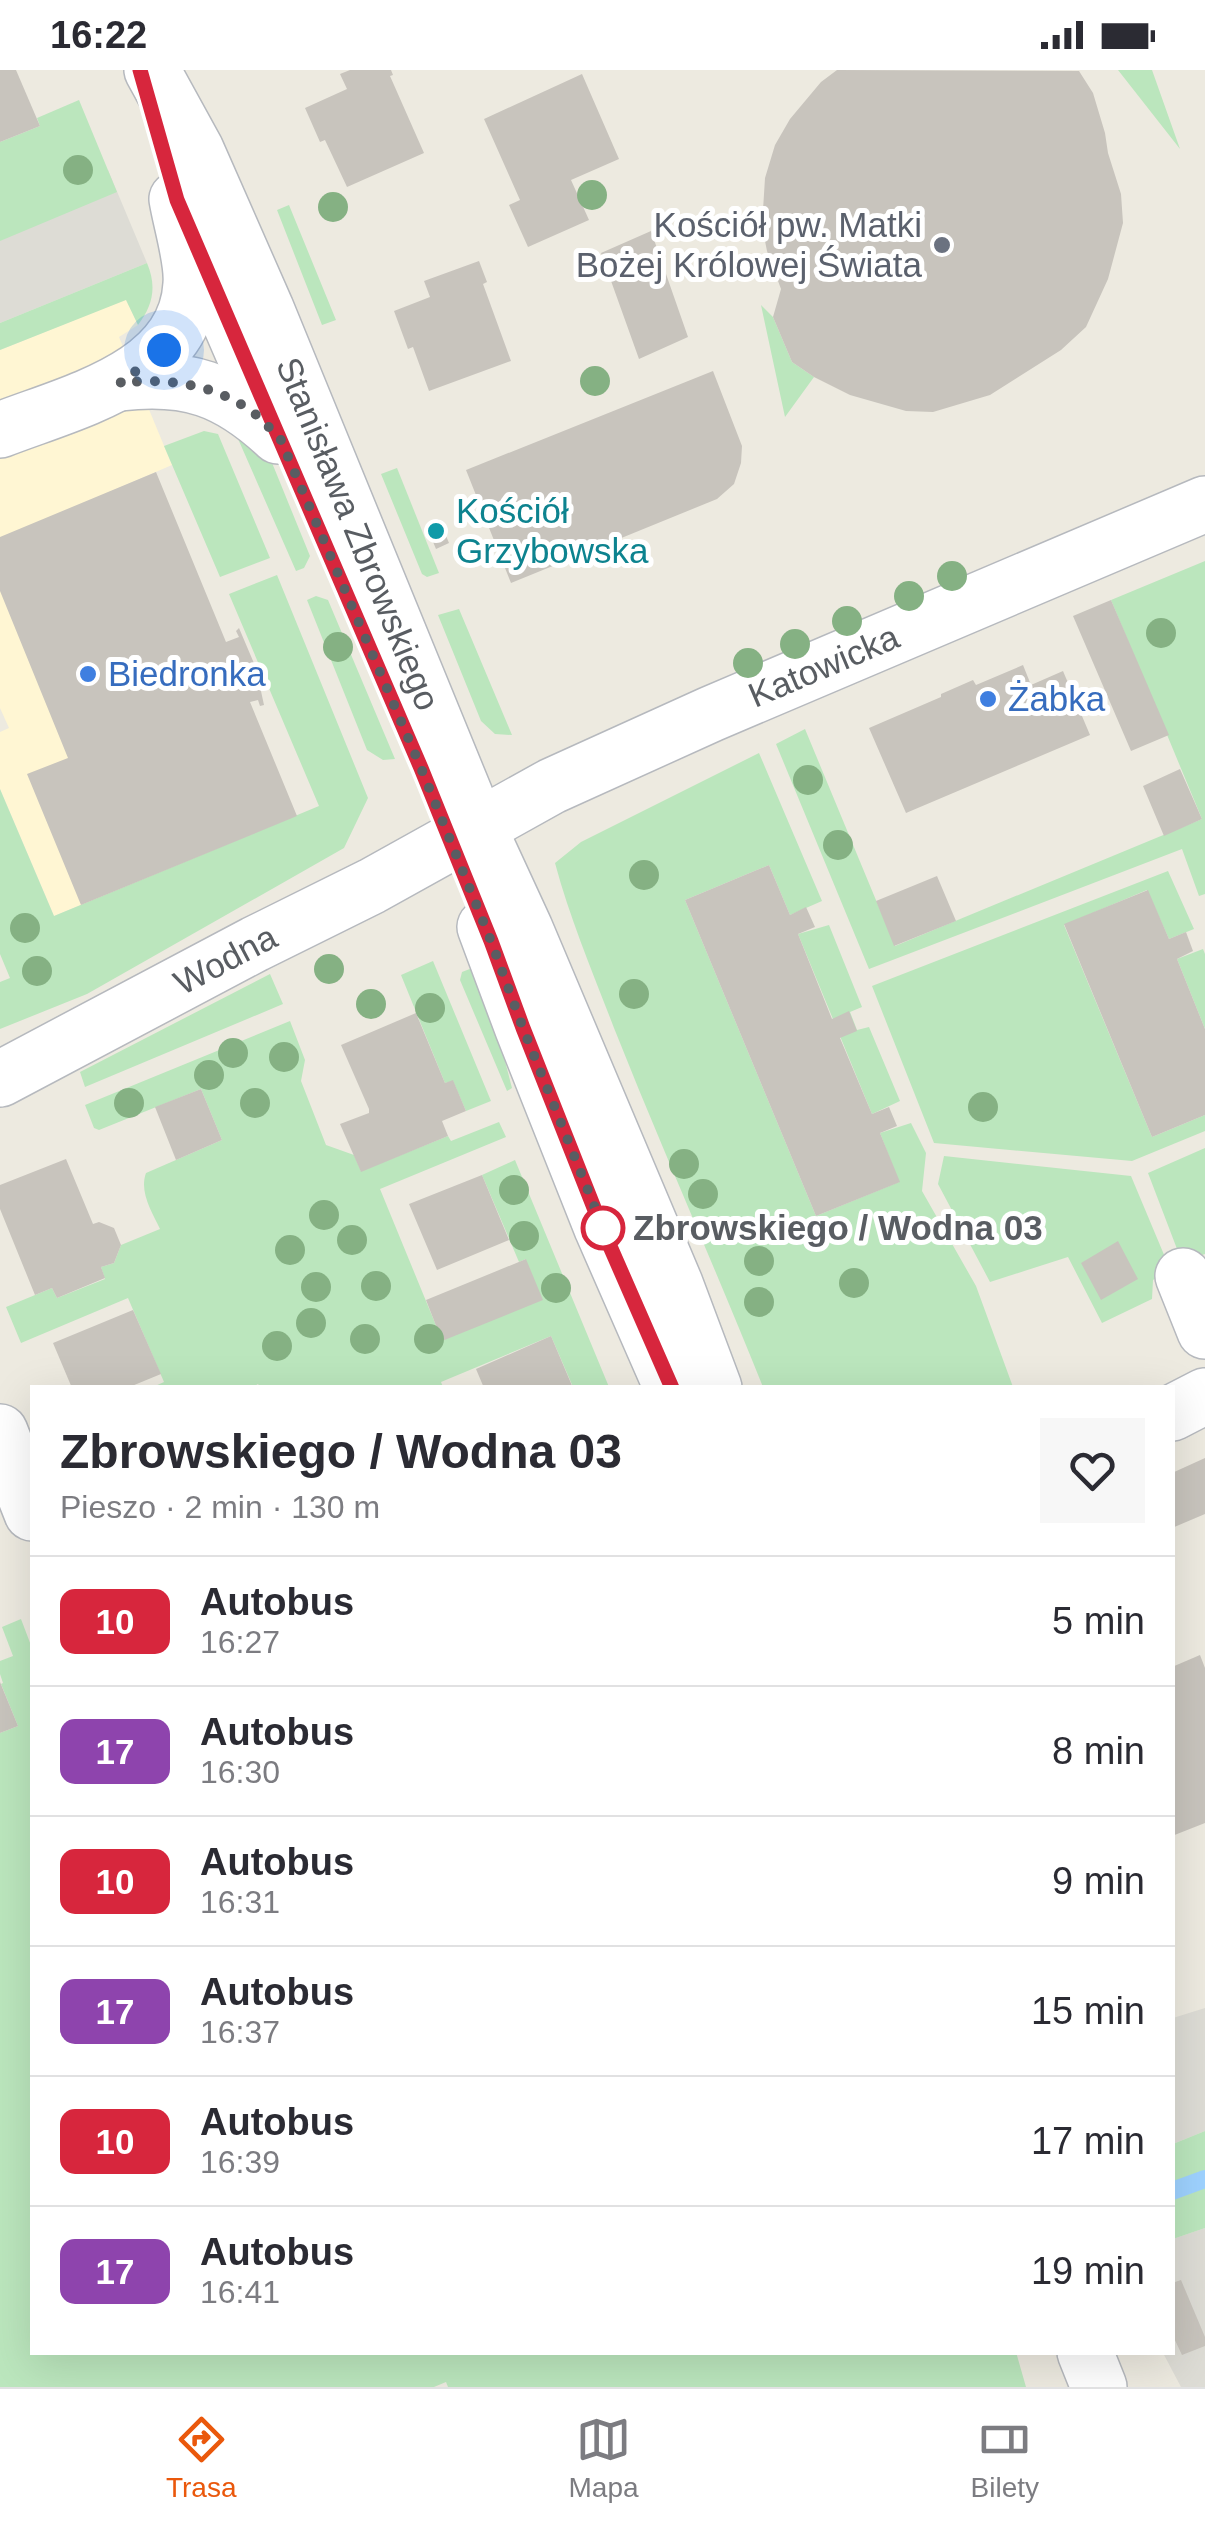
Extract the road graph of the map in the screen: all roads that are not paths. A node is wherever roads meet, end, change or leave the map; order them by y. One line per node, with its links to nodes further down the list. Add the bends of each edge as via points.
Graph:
1 (140, 70): 3 (street, Stanisława Zbrowskiego)
2 (152, 70): 8 (street, Stanisława Zbrowskiego, via 196,150 266,309)
3 (177, 200): 4 (street, via 192,279 189,304 164,350); 6 (street, Stanisława Zbrowskiego)
4 (120, 383): 5 (street); 6 (street, via 176,382 216,392)
5 (0, 430)
6 (280, 438): 8 (street, Stanisława Zbrowskiego)
7 (1205, 504): 8 (street, Katowicka, via 711,714 552,786)
8 (464, 835): 9 (street, Wodna); 12 (street, Stanisława Zbrowskiego, via 491,941 523,1028); 13 (street, Stanisława Zbrowskiego, via 524,929)
9 (0, 1079)
10 (1183, 1276): 11 (street)
11 (1205, 1331)
12 (671, 1385)
13 (713, 1385)
14 (1205, 1396): 15 (street)
15 (1175, 1411)
16 (0, 1432): 17 (street)
17 (30, 1508)
18 (1085, 2355): 19 (street)
19 (1099, 2387)

